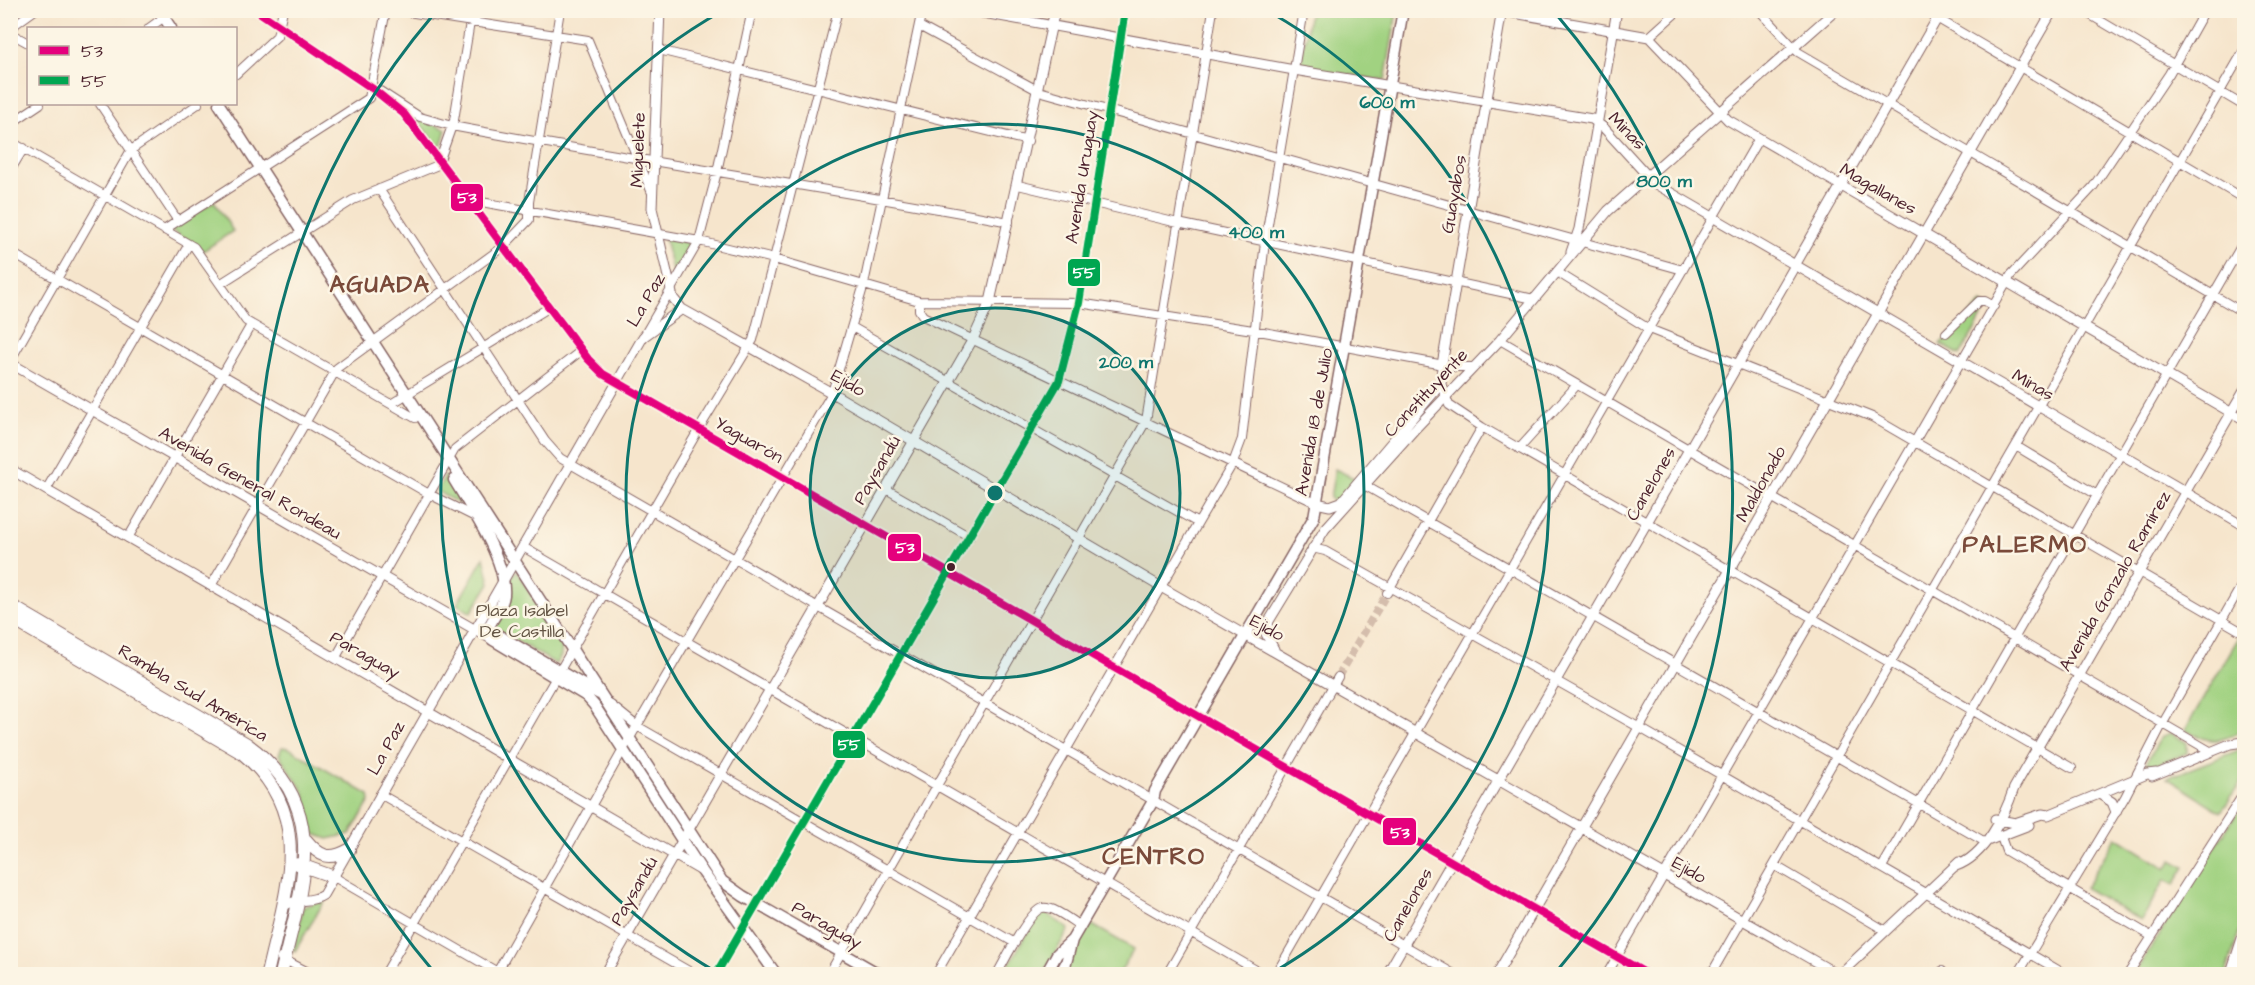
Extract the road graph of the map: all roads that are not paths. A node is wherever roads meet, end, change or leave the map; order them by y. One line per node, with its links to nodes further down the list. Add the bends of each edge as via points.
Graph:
1 (35, 10): 38 (street)
2 (152, 10): 32 (main road)
3 (174, 10): 32 (street)
4 (256, 10): 35 (street, Yaguarón)
5 (283, 10): 35 (street)
6 (386, 10): 53 (street)
7 (395, 10): 33 (street)
8 (472, 10): 33 (street)
9 (560, 10): 39 (street)
10 (660, 10): 44 (street, Miguelete)
11 (752, 10): 49 (street, La Paz)
12 (838, 10): 54 (street)
13 (922, 10): 34 (street)
14 (968, 10): 36 (street, Minas)
15 (1055, 10): 36 (street, Paysandú)
16 (1125, 10): 41 (street, Avenida Uruguay)
17 (1214, 10): 46 (street)
18 (1304, 10): 50 (street)
19 (1403, 10): 52 (main road, Avenida 18 de Julio)
20 (1410, 10): 52 (main road, Avenida 18 de Julio)
21 (1497, 10): 30 (street)
22 (1617, 10): 37 (street)
23 (1679, 10): 40 (street)
24 (1759, 10): 43 (street)
25 (1836, 10): 43 (street, Constituyente)
26 (1923, 10): 31 (street)
27 (2053, 10): 48 (street, Maldonado)
28 (2082, 10): 47 (street)
29 (2205, 10): 47 (street)
30 (1502, 11): 37 (street); 57 (street, Guayabos)
31 (1940, 15): 48 (street); 63 (street, Canelones)
32 (159, 22)
33 (470, 22): 39 (street); 70 (street)
34 (919, 26): 55 (street); 66 (street)
35 (281, 27): 51 (street, via 277,36); 53 (street, Yaguarón)
36 (1052, 27): 41 (street, Minas); 55 (street, Paysandú)
37 (1613, 30): 40 (street); 68 (street)
38 (10, 31): 42 (street)
39 (556, 37): 76 (street); 81 (street, via 588,40)
40 (1649, 37): 67 (street, Magallanes)
41 (1120, 39): 46 (street, Minas); 65 (street, Avenida Uruguay)
42 (27, 42)
43 (1794, 48): 63 (street); 67 (street, Constituyente)
44 (659, 50): 49 (street); 83 (street, Miguelete)
45 (2244, 50): 56 (street)
46 (1206, 54): 50 (street, Minas); 72 (street)
47 (2174, 65): 56 (street); 71 (street)
48 (2020, 68): 71 (street); 79 (street, Maldonado)
49 (738, 69): 54 (street); 87 (street, La Paz)
50 (1294, 70): 52 (street, Minas); 80 (street)
51 (237, 73)
52 (1393, 86): 57 (street, Minas); 89 (main road, Avenida 18 de Julio)
53 (373, 89): 70 (street, Yaguarón, via 420,117); 82 (street, Yaguarón, via 408,118); 85 (street, via 366,102)
54 (817, 90): 66 (street); 90 (street)
55 (1039, 91): 65 (street); 75 (street, Paysandú)
56 (2221, 92): 64 (street); 84 (street)
57 (1486, 101): 68 (street, Minas); 100 (street, Guayabos)
58 (38, 105): 69 (street)
59 (101, 105): 78 (street)
60 (197, 105): 78 (street)
61 (213, 105): 85 (main road)
62 (220, 105): 85 (main road)
63 (1888, 106): 79 (street); 92 (street, Canelones)
64 (2244, 106)
65 (1109, 109): 72 (street); 99 (street, Avenida Uruguay)
66 (902, 111): 75 (street); 96 (street)
67 (1720, 113): 73 (street, Magallanes); 88 (street, Constituyente)
68 (1598, 122): 88 (street, Minas); 111 (street)
69 (10, 124)
70 (452, 126): 76 (street, Yaguarón); 82 (street)
71 (2131, 132): 84 (street); 102 (street, via 2094,187)
72 (1194, 133): 80 (street); 106 (street)
73 (1759, 138): 92 (street, Magallanes); 103 (street)
74 (10, 141): 77 (street)
75 (1028, 141): 91 (street, Paysandú)
76 (539, 142): 81 (street, Yaguarón); 101 (street)
77 (24, 148): 86 (street); 95 (street)
78 (131, 150): 95 (street); 104 (street)
79 (1971, 154): 102 (street); 110 (street, Maldonado)
80 (1279, 157): 89 (street); 114 (street)
81 (636, 158): 83 (street, Yaguarón); 94 (street)
82 (441, 160): 93 (street, via 434,168); 98 (street, Yaguarón)
83 (654, 161): 87 (street, Yaguarón); 94 (street, Miguelete)
84 (2181, 162): 97 (street); 117 (street)
85 (258, 169): 104 (street); 109 (main road)
86 (10, 171)
87 (717, 172): 90 (street, Yaguarón); 112 (street, La Paz)
88 (1647, 177): 103 (street, Minas); 111 (street, Constituyente)
89 (1375, 184): 100 (street); 120 (main road, Avenida 18 de Julio)
90 (793, 185): 96 (street, Yaguarón); 119 (street)
91 (1018, 185): 99 (street); 105 (street, Paysandú)
92 (1842, 187): 110 (street, Magallanes); 121 (street, Canelones)
93 (379, 189): 109 (street); 130 (street)
94 (653, 194): 108 (street, Miguelete)
95 (106, 196): 107 (street); 124 (street)
96 (883, 198): 105 (street, Yaguarón); 128 (street)
97 (2244, 199)
98 (470, 200): 101 (street); 116 (street, Yaguarón)
99 (1095, 203): 106 (street); 135 (street, Avenida Uruguay)
100 (1468, 210): 111 (street); 126 (street, Guayabos)
101 (530, 211): 108 (street); 116 (street, via 529,220)
102 (2071, 212): 117 (street); 125 (street)
103 (1713, 218): 121 (street, Minas); 122 (street)
104 (178, 221): 107 (street)
105 (1009, 222): 134 (street, Paysandú)
106 (1178, 223): 114 (street); 141 (street)
107 (164, 230): 115 (street)
108 (658, 232): 112 (street); 129 (street, Miguelete)
109 (299, 233): 127 (street); 152 (main road)
110 (1925, 235): 125 (street, Magallanes); 140 (street, Maldonado)
111 (1580, 240): 122 (street); 123 (street, Constituyente)
112 (699, 241): 119 (street); 129 (street, La Paz)
113 (2244, 241): 131 (street)
114 (1265, 242): 120 (street); 147 (street)
115 (191, 245): 127 (street); 143 (street)
116 (504, 246): 130 (street); 137 (street, Yaguarón)
117 (2132, 248): 131 (street); 145 (street)
118 (10, 252): 124 (street)
119 (774, 259): 128 (street); 154 (street)
120 (1361, 263): 126 (street); 155 (main road, Avenida 18 de Julio)
121 (1796, 266): 140 (street, Minas); 159 (street, Canelones)
122 (1683, 270): 146 (street)
123 (1557, 272): 132 (street, Constituyente); 146 (street)
124 (58, 279): 143 (street); 157 (street)
125 (2007, 282): 136 (street); 145 (street, Magallanes)
126 (1456, 283): 132 (street); 160 (street, Guayabos)
127 (220, 284): 142 (street)
128 (864, 284): 133 (street); 144 (street)
129 (672, 288): 138 (street, via 673,298); 149 (street, La Paz)
130 (446, 289): 152 (street); 153 (street)
131 (2213, 295): 139 (street); 164 (street)
132 (1534, 299): 151 (street, Constituyente)
133 (919, 301): 134 (street); 150 (street, via 923,315)
134 (990, 302): 135 (street); 150 (street, Paysandú)
135 (1079, 303): 141 (street); 165 (street, Avenida Uruguay)
136 (1994, 306): 148 (street, via 1981,300); 158 (street)
137 (550, 307): 153 (street); 156 (street, Yaguarón)
138 (682, 309): 149 (street); 154 (street, Ejido)
139 (2244, 313)
140 (1877, 314): 158 (street, Minas); 174 (street, Maldonado)
141 (1164, 316): 147 (street); 184 (street)
142 (251, 325): 162 (street); 163 (street)
143 (140, 326): 163 (street); 179 (street)
144 (852, 327): 167 (street); 171 (street)
145 (2086, 328): 164 (street, Magallanes); 178 (street)
146 (1649, 329): 159 (street); 176 (street)
147 (1253, 330): 155 (street); 196 (street, via 1242,439)
148 (1946, 333)
149 (643, 337): 166 (street, La Paz)
150 (973, 339): 165 (street); 167 (street, Paysandú)
151 (1500, 340): 161 (street, Constituyente); 169 (street)
152 (370, 343): 162 (street); 172 (main road)
153 (483, 347): 172 (street); 175 (street)
154 (748, 347): 171 (street, Ejido); 186 (street)
155 (1348, 347): 160 (street); 211 (main road, Avenida 18 de Julio)
156 (582, 350): 166 (street, Yaguarón, via 596,367); 175 (street)
157 (10, 362): 179 (street, Avenida General Rondeau)
158 (1961, 363): 178 (street, Minas); 189 (street)
159 (1739, 364): 174 (street); 192 (street, Canelones)
160 (1442, 365): 161 (street); 168 (street, Guayabos)
161 (1474, 367): 173 (street, Constituyente)
162 (334, 372): 177 (street); 183 (street)
163 (223, 374): 183 (street); 194 (street)
164 (2167, 375): 180 (street, Magallanes); 193 (street)
165 (1059, 381): 184 (street); 187 (street, Avenida Uruguay)
166 (617, 382): 186 (street, Yaguarón); 197 (street, La Paz)
167 (948, 383): 187 (street); 188 (street, Paysandú)
168 (1441, 384): 173 (street); 202 (street, Constituyente)
169 (1576, 386): 176 (street); 191 (street)
170 (2244, 391): 180 (street, Avenida Gonzalo Ramírez)
171 (832, 393): 188 (street, Ejido); 201 (street)
172 (404, 395): 177 (street); 181 (main road); 195 (main road)
173 (1445, 397): 185 (street, via 1454,410); 202 (street, Constituyente)
174 (1828, 398): 189 (street); 210 (street, Maldonado)
175 (518, 399): 195 (street, via 458,446); 197 (street, via 550,448)
176 (1606, 403): 192 (street); 199 (street)
177 (391, 404): 181 (street)
178 (2038, 407): 190 (street); 193 (street, Minas)
179 (92, 410): 194 (street, Avenida General Rondeau); 205 (street)
180 (2232, 413): 182 (street, Magallanes); 207 (street, Avenida Gonzalo Ramírez)
181 (415, 418): 195 (main road)
182 (2244, 420)
183 (305, 421): 208 (street); 212 (street)
184 (1146, 421): 196 (street); 200 (street)
185 (1482, 427): 191 (street); 215 (street)
186 (699, 429): 201 (street, Yaguarón); 213 (street)
187 (1031, 430): 200 (street); 206 (street, Avenida Uruguay)
188 (913, 441): 204 (street, Paysandú); 206 (street, Ejido)
189 (1916, 442): 203 (street); 224 (street)
190 (2016, 446): 203 (street); 209 (street)
191 (1519, 449): 199 (street)
192 (1689, 452): 210 (street); 216 (street, Canelones)
193 (2120, 454): 207 (street, Minas); 209 (street)
194 (174, 458): 212 (street, Avenida General Rondeau); 222 (street)
195 (447, 463): 208 (street); 214 (main road); 227 (main road, Paraguay)
196 (1233, 463): 211 (street); 217 (street)
197 (570, 464): 213 (street); 225 (street, La Paz)
198 (10, 470): 205 (street, Paraguay)
199 (1565, 475): 216 (street); 229 (street)
200 (1114, 477): 217 (street); 223 (street)
201 (782, 478): 218 (street, Yaguarón); 228 (street)
202 (1361, 483): 211 (street, Constituyente, via 1341,502); 215 (street); 226 (street, Constituyente)
203 (1992, 487): 220 (street); 239 (street)
204 (886, 489): 218 (street, Paysandú); 221 (street)
205 (46, 490): 222 (street, Paraguay)
206 (997, 490): 221 (street, Avenida Uruguay); 223 (street, Ejido)
207 (2186, 492): 219 (street, Minas); 231 (street, Avenida Gonzalo Ramírez)
208 (429, 494): 214 (street); 233 (street)
209 (2097, 495): 220 (street)
210 (1773, 498): 224 (street); 230 (street, Maldonado)
211 (1320, 504): 244 (main road, Avenida 18 de Julio, via 1315,531); 255 (main road, Avenida 18 de Julio)
212 (256, 506): 233 (street, Avenida General Rondeau); 236 (street)
213 (652, 512): 228 (street); 240 (street)
214 (477, 518): 234 (main road, via 491,545)
215 (1428, 522): 229 (street); 238 (street)
216 (1648, 522): 230 (street); 245 (street, Canelones)
217 (1198, 523): 237 (street)
218 (864, 525): 232 (street, Yaguarón); 243 (street, Paysandú)
219 (2244, 526)
220 (2074, 534): 231 (street); 256 (street)
221 (970, 537): 232 (street, Avenida Uruguay)
222 (128, 538): 236 (street, Paraguay)
223 (1079, 538): 237 (street, Ejido); 249 (street)
224 (1856, 545): 239 (street); 247 (street)
225 (523, 546): 227 (street, La Paz); 240 (street)
226 (1312, 548): 238 (street, via 1325,550); 241 (street, Avenida 18 de Julio)
227 (516, 559): 234 (street, La Paz); 259 (main road, Paraguay)
228 (734, 559): 243 (street); 258 (street)
229 (1510, 569): 245 (street); 253 (street)
230 (1730, 571): 247 (street); 265 (street, Maldonado)
231 (2140, 572): 248 (street); 268 (street, Avenida Gonzalo Ramírez)
232 (948, 574): 249 (street, Yaguarón); 261 (street, Avenida Uruguay)
233 (381, 578): 251 (street, Avenida General Rondeau); 262 (street)
234 (502, 581): 251 (street, La Paz); 252 (main road, La Paz, via 504,599)
235 (2244, 581): 248 (street)
236 (211, 586): 262 (street, Paraguay)
237 (1161, 587): 255 (street, Ejido); 266 (street)
238 (1389, 590): 253 (street)
239 (1933, 590): 256 (street); 264 (street)
240 (605, 594): 258 (street); 259 (street)
241 (1280, 602): 244 (street, Avenida 18 de Julio); 250 (street, Avenida 18 de Julio)
242 (10, 605): 263 (main road, Rambla Sud América)
243 (817, 607): 261 (street); 271 (street, Paysandú)
244 (1268, 609): 250 (street, Avenida 18 de Julio); 255 (main road, Avenida 18 de Julio)
245 (1593, 617): 265 (street); 270 (street, Canelones)
246 (10, 618): 263 (main road, Rambla Sud América)
247 (1813, 618): 264 (street); 276 (street)
248 (2222, 620): 254 (street); 278 (street)
249 (1031, 622): 266 (street, Yaguarón); 273 (street)
250 (1266, 627): 260 (street, Avenida 18 de Julio)
251 (474, 629): 252 (street, Avenida General Rondeau); 257 (street, Avenida General Rondeau); 275 (street, La Paz)
252 (488, 629): 257 (main road); 267 (main road, Avenida General Rondeau)
253 (1473, 633): 270 (street); 281 (street)
254 (2244, 633)
255 (1248, 636): 260 (street, Ejido); 277 (main road, Avenida 18 de Julio)
256 (2014, 637): 268 (street); 274 (street)
257 (493, 640): 267 (main road, Avenida General Rondeau)
258 (686, 641): 271 (street); 279 (street)
259 (573, 650): 267 (street); 272 (main road, Paraguay)
260 (1275, 651): 269 (street, Ejido)
261 (902, 655): 273 (street); 284 (street, Avenida Uruguay)
262 (336, 657): 275 (street, Paraguay)
263 (96, 661): 316 (main road, Rambla Sud América, via 261,754 294,798); 323 (main road, Rambla Sud América, via 255,764 282,803)
264 (1891, 663): 274 (street); 291 (street)
265 (1676, 665): 276 (street); 280 (street, Maldonado)
266 (1113, 669): 277 (street, Yaguarón); 289 (street)
267 (559, 674): 272 (main road, Avenida General Rondeau); 288 (main road, via 594,705); 292 (street)
268 (2080, 675): 278 (street); 287 (street, Avenida Gonzalo Ramírez)
269 (1336, 681): 281 (street, Ejido); 293 (street)
270 (1556, 681): 280 (street); 297 (street, Canelones)
271 (769, 689): 284 (street); 295 (street, Paysandú)
272 (606, 700): 279 (street, Avenida General Rondeau); 283 (main road, Paraguay)
273 (984, 704): 289 (street); 299 (street)
274 (1972, 709): 287 (street); 304 (street)
275 (427, 710): 292 (street, Paraguay); 302 (street, La Paz)
276 (1759, 712): 291 (street); 296 (street)
277 (1201, 718): 293 (street, Yaguarón); 303 (main road, Avenida 18 de Julio, via 1155,791)
278 (2163, 723): 290 (street); 298 (street)
279 (637, 726): 283 (street); 295 (street, Avenida General Rondeau)
280 (1640, 728): 296 (street); 312 (street, Maldonado)
281 (1416, 731): 297 (street, Ejido); 308 (street)
282 (2244, 734): 286 (street)
283 (631, 737): 288 (street); 313 (main road, Paraguay)
284 (854, 737): 299 (street); 311 (street, Avenida Uruguay)
285 (2244, 742): 286 (street)
286 (2230, 744): 290 (street)
287 (2038, 747): 294 (street); 309 (street, Avenida Gonzalo Ramírez)
288 (624, 748): 305 (street); 317 (main road)
289 (1066, 751): 303 (street); 314 (street)
290 (2210, 751): 298 (street)
291 (1836, 756): 304 (street); 310 (street)
292 (510, 759): 305 (street, Paraguay); 319 (street)
293 (1286, 768): 308 (street, Yaguarón); 321 (street)
294 (2072, 768)
295 (720, 774): 311 (street, Avenida General Rondeau); 313 (street, Paysandú)
296 (1722, 775): 310 (street); 330 (street)
297 (1499, 780): 312 (street, Ejido); 324 (street, Canelones)
298 (2132, 782): 301 (street); 306 (street)
299 (936, 786): 314 (street); 329 (street)
300 (2244, 792): 349 (street)
301 (2104, 793): 306 (street); 307 (street)
302 (380, 794): 319 (street); 320 (street, La Paz)
303 (1153, 801): 321 (street); 332 (main road, Avenida 18 de Julio)
304 (1918, 802): 318 (street); 326 (street)
305 (591, 806): 322 (street, Paraguay); 333 (street)
306 (2116, 812): 334 (street)
307 (2048, 814): 309 (street, via 2015,824); 315 (street, via 2043,820)
308 (1367, 815): 324 (street, Yaguarón); 336 (street)
309 (1996, 819): 318 (street, Avenida Gonzalo Ramírez)
310 (1800, 820): 325 (street); 326 (street)
311 (805, 822): 329 (street, Avenida General Rondeau); 338 (street, Avenida Uruguay)
312 (1582, 827): 330 (street, Ejido); 340 (street, Maldonado)
313 (689, 829): 317 (street, Paysandú); 338 (main road, Paraguay, via 722,881)
314 (1018, 834): 332 (street); 341 (street)
315 (2001, 837): 318 (street); 334 (street, via 2006,851)
316 (305, 839): 320 (main road, via 326,857); 327 (main road, Rambla Sud América)
317 (682, 839): 322 (street, Paysandú); 328 (main road)
318 (1983, 840): 335 (street, Avenida Gonzalo Ramírez)
319 (463, 841): 333 (street); 343 (street)
320 (349, 850): 331 (street, La Paz)
321 (1238, 850): 336 (street); 346 (street)
322 (674, 855): 328 (street, Paraguay); 348 (street, Paysandú)
323 (292, 857): 327 (main road); 339 (main road, Rambla Sud América)
324 (1451, 863): 340 (street, Yaguarón); 353 (street, Canelones)
325 (1774, 865): 342 (street); 347 (street)
326 (1882, 867): 335 (street)
327 (306, 868): 331 (main road); 337 (main road, Rambla Sud América)
328 (702, 871): 345 (main road)
329 (887, 871): 341 (street, Avenida General Rondeau); 354 (street)
330 (1665, 875): 342 (street, Ejido); 357 (street)
331 (334, 877): 337 (street, La Paz, via 318,899); 343 (street)
332 (1105, 884): 344 (main road, Avenida 18 de Julio); 346 (street)
333 (545, 888): 348 (street); 360 (street)
334 (2069, 890): 349 (street); 355 (street)
335 (1927, 894): 347 (street, Avenida Gonzalo Ramírez); 355 (street)
336 (1320, 898): 353 (street); 377 (street)
337 (299, 900): 339 (street, La Paz); 358 (main road, Rambla Sud América)
338 (757, 904): 345 (street, Avenida Uruguay); 354 (main road, Paraguay)
339 (283, 907): 356 (main road, Rambla Sud América)
340 (1534, 910): 357 (street, Yaguarón); 380 (street, Maldonado)
341 (970, 918): 352 (street, Avenida General Rondeau); 371 (street)
342 (1742, 920): 383 (street); 384 (street, Ejido)
343 (414, 924): 360 (street); 364 (street)
344 (1080, 926): 351 (main road, Avenida 18 de Julio); 352 (street, via 1042,908 1030,918)
345 (744, 928): 367 (street, Avenida Uruguay); 368 (main road)
346 (1191, 932): 375 (street); 376 (street)
347 (1886, 932): 384 (street, Avenida Gonzalo Ramírez)
348 (627, 936): 365 (street, Paysandú); 366 (street)
349 (2151, 936): 387 (street)
350 (2244, 937): 388 (main road)
351 (1072, 940): 373 (main road, Avenida 18 de Julio, via 1057,954); 374 (main road, Avenida 18 de Julio)
352 (1015, 944): 372 (street)
353 (1404, 945): 378 (street, Canelones); 379 (street)
354 (841, 952): 369 (street); 370 (main road, Paraguay)
355 (2030, 954): 385 (street); 386 (street)
356 (271, 956): 358 (street); 361 (main road, Rambla Sud América)
357 (1617, 957): 381 (street); 382 (street, Yaguarón)
358 (284, 959): 362 (main road, Rambla Sud América); 363 (street)
359 (2244, 970): 389 (main road)
360 (498, 974)
361 (267, 975)
362 (281, 975)
363 (312, 975)
364 (385, 975)
365 (605, 975)
366 (694, 975)
367 (716, 975)
368 (776, 975)
369 (829, 975)
370 (879, 975)
371 (936, 975)
372 (997, 975)
373 (1046, 975)
374 (1059, 975)
375 (1167, 975)
376 (1263, 975)
377 (1276, 975)
378 (1387, 975)
379 (1454, 975)
380 (1497, 975)
381 (1607, 975)
382 (1647, 975)
383 (1711, 975)
384 (1838, 975)
385 (2018, 975)
386 (2065, 975)
387 (2128, 975)
388 (2232, 975)
389 (2243, 975)

